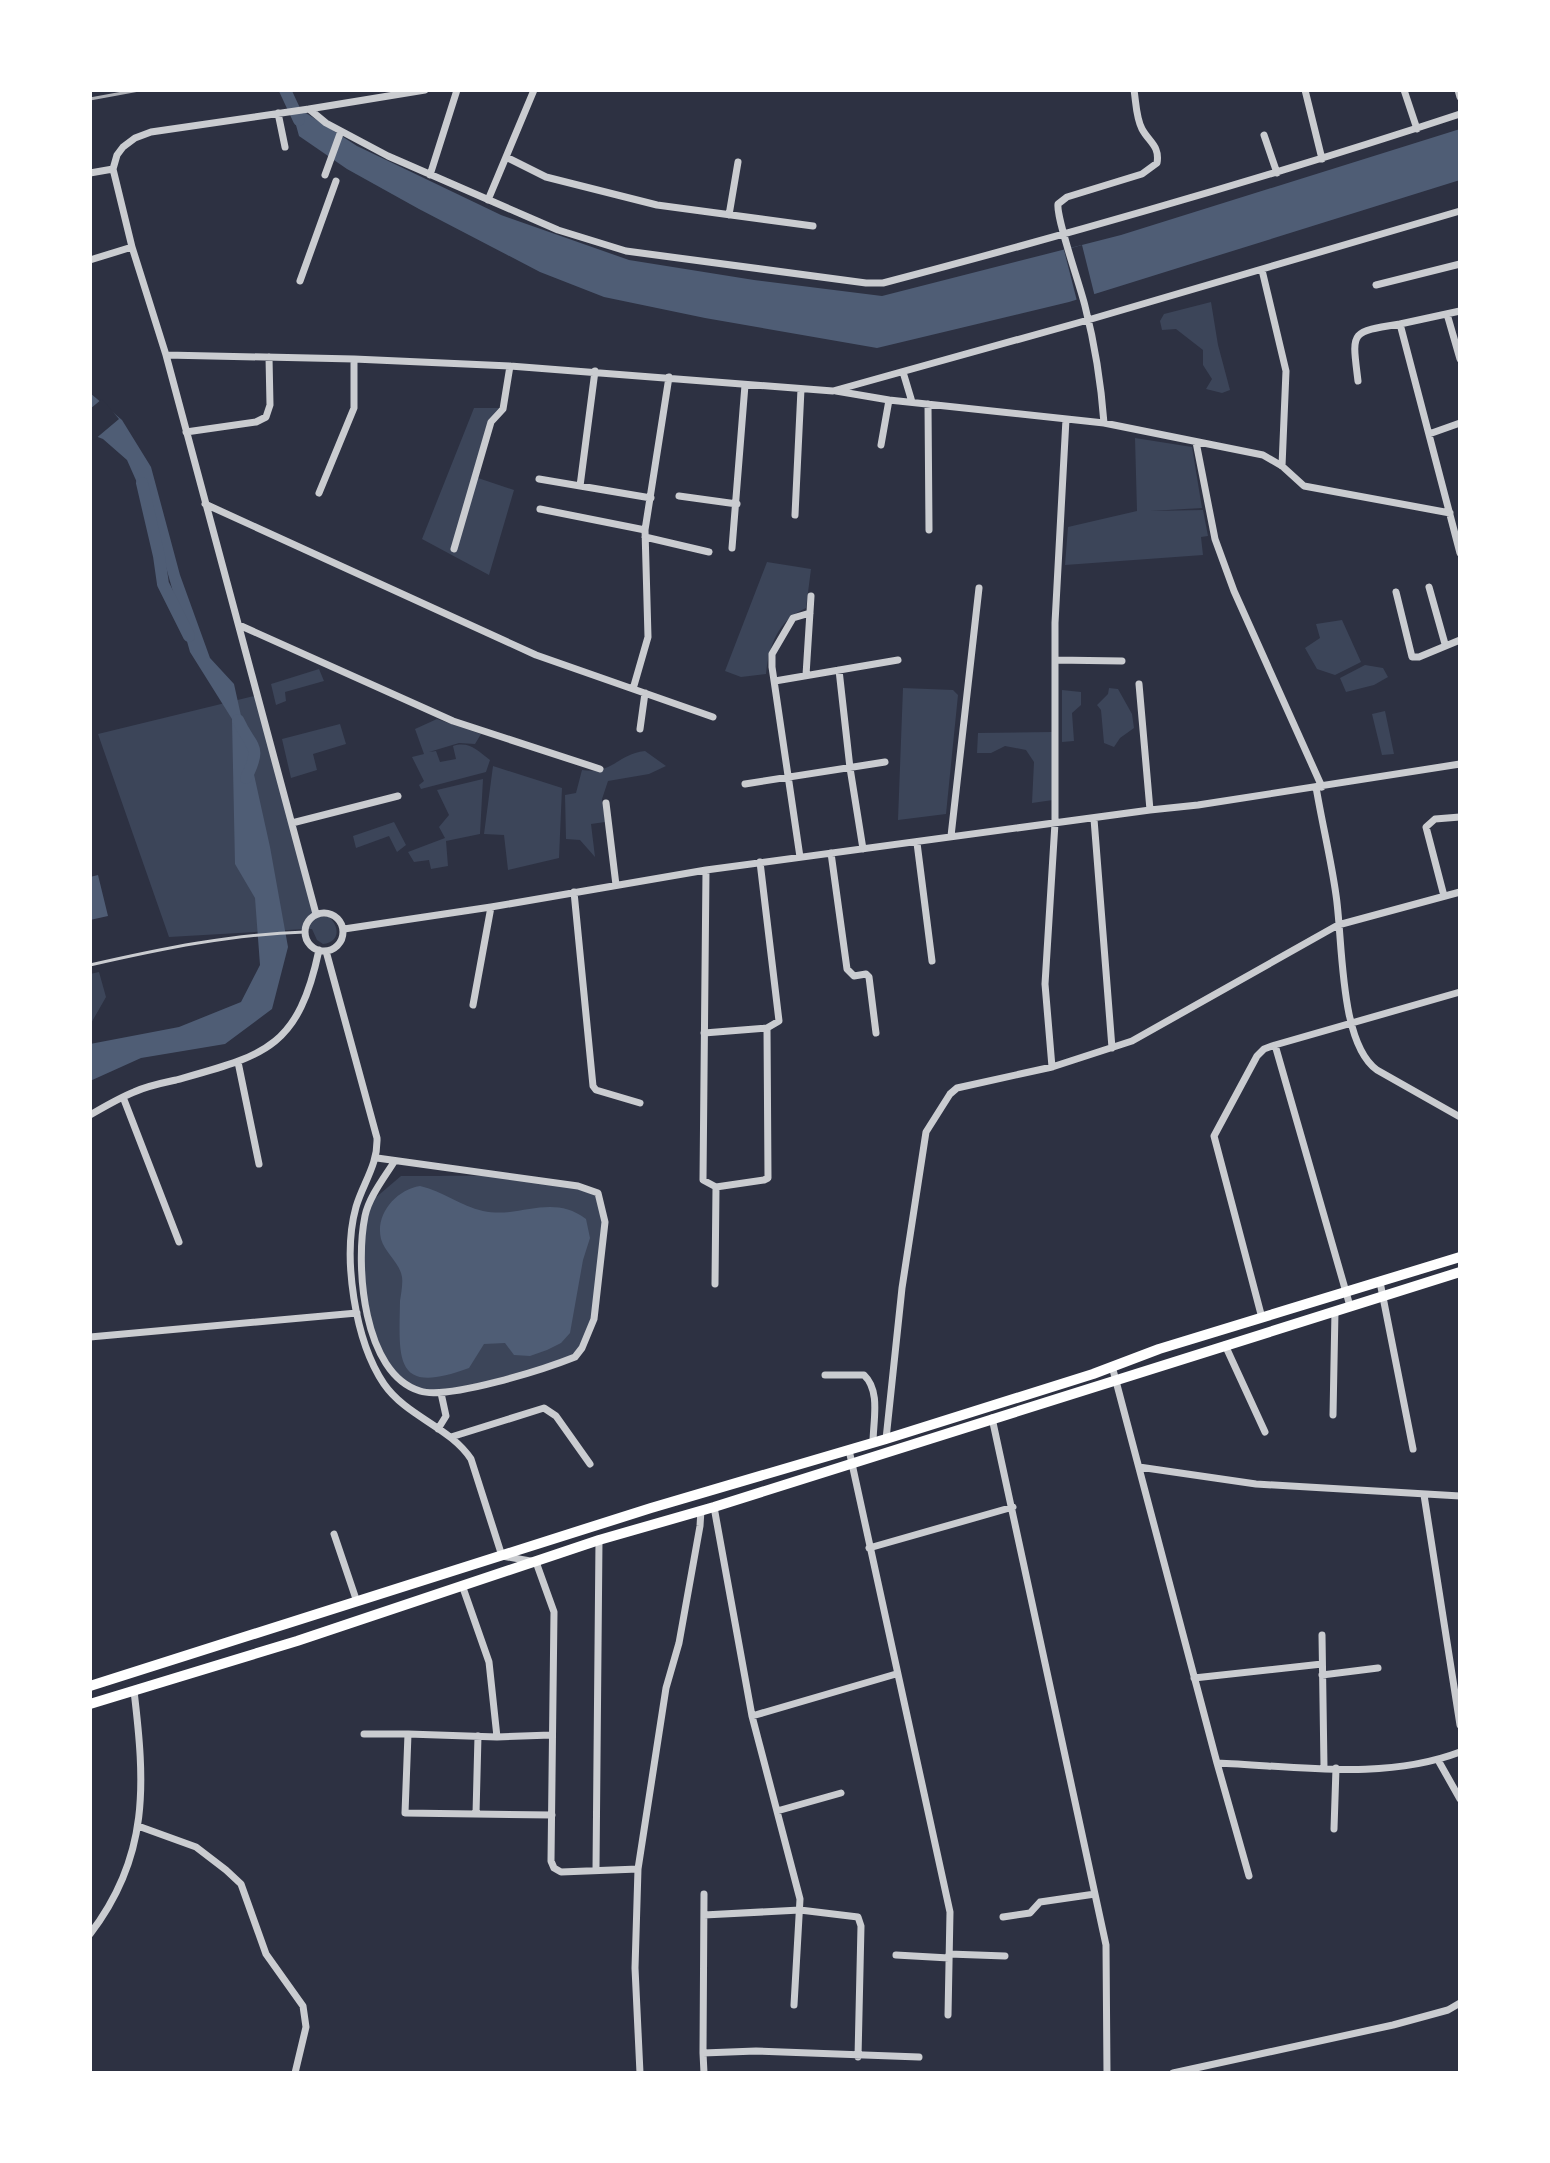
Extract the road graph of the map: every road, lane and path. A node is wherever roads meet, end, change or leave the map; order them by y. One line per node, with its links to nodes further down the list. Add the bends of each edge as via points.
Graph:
1 (425, 90): 9 (street)
2 (457, 90): 23 (street)
3 (534, 90): 16 (street)
4 (1134, 90): 29 (street, via 1142,131 1156,148 1157,163 1142,174 1058,204 1056,214)
5 (1305, 90): 17 (street)
6 (1404, 90): 12 (street)
7 (1458, 90): 8 (street)
8 (1460, 97)
9 (307, 109): 10 (street); 13 (street)
10 (281, 112): 15 (street); 19 (street, via 151,132 117,155)
11 (1460, 114): 12 (street)
12 (1417, 129): 17 (street)
13 (340, 135): 20 (street); 23 (street)
14 (1264, 135): 22 (street)
15 (285, 147)
16 (506, 157): 25 (street); 27 (street, via 577,186)
17 (1322, 159): 22 (street)
18 (738, 162): 27 (street)
19 (113, 169): 21 (street); 30 (street)
20 (326, 172)
21 (90, 173)
22 (1277, 173): 29 (street)
23 (430, 175): 25 (street)
24 (336, 181): 34 (street)
25 (488, 200): 29 (street, via 626,251 866,283)
26 (1460, 211): 33 (street)
27 (729, 215): 28 (street)
28 (813, 226)
29 (1065, 235): 38 (street)
30 (132, 247): 31 (street); 40 (street)
31 (90, 260)
32 (1460, 264): 35 (street)
33 (1262, 270): 38 (street); 62 (street, via 1286,371)
34 (300, 281)
35 (1376, 285)
36 (1460, 311): 37 (street)
37 (1447, 314): 39 (street); 43 (street)
38 (1088, 320): 46 (street); 56 (street, via 1099,363)
39 (1400, 324): 48 (street, via 1357,335); 59 (street)
40 (166, 355): 41 (street); 58 (street)
41 (269, 357): 42 (street); 58 (street, via 266,417)
42 (354, 359): 44 (street); 65 (street, via 354,408)
43 (1460, 359)
44 (510, 366): 45 (street); 76 (street, via 503,409 491,422)
45 (595, 371): 47 (street); 64 (street)
46 (903, 372): 51 (street); 53 (street)
47 (669, 377): 49 (street); 67 (street)
48 (1358, 381)
49 (745, 385): 50 (street); 69 (street)
50 (801, 389): 51 (street); 72 (street)
51 (833, 391): 52 (street)
52 (889, 400): 53 (street); 61 (street)
53 (912, 402): 54 (street)
54 (928, 404): 55 (street); 73 (street)
55 (1066, 419): 56 (street); 88 (street)
56 (1104, 423): 60 (street)
57 (1460, 423): 59 (street)
58 (186, 432): 68 (street)
59 (1429, 434): 71 (street)
60 (1196, 442): 62 (street, via 1263,455); 104 (street, via 1215,539)
61 (881, 445)
62 (1282, 466): 71 (street, via 1304,486)
63 (539, 479): 64 (street)
64 (580, 486): 67 (street)
65 (319, 493)
66 (679, 496): 69 (street)
67 (651, 498): 74 (street)
68 (205, 504): 84 (street); 94 (street, via 536,655)
69 (737, 504): 75 (street)
70 (540, 509): 74 (street)
71 (1450, 513): 78 (street)
72 (795, 515)
73 (929, 530)
74 (645, 533): 77 (street); 94 (street, via 648,637)
75 (732, 548)
76 (454, 549)
77 (709, 552)
78 (1460, 553)
79 (1429, 587): 86 (street)
80 (979, 588): 112 (street)
81 (1396, 592): 86 (street, via 1412,657)
82 (811, 596): 83 (street)
83 (810, 613): 91 (street); 92 (street, via 793,618 772,654)
84 (239, 625): 101 (street, via 453,721); 110 (street)
85 (1460, 640): 86 (street)
86 (1445, 644)
87 (898, 660): 90 (street)
88 (1055, 660): 89 (street); 111 (street)
89 (1122, 661)
90 (839, 670): 91 (street); 100 (street)
91 (806, 675): 92 (street)
92 (775, 681): 102 (street)
93 (1139, 684): 107 (street)
94 (633, 689): 95 (street)
95 (645, 693): 96 (street); 97 (street)
96 (713, 717)
97 (640, 729)
98 (885, 762): 100 (street)
99 (1460, 764): 104 (street)
100 (850, 768): 102 (street); 114 (street)
101 (600, 769)
102 (788, 775): 103 (street); 116 (street)
103 (745, 784)
104 (1319, 787): 107 (street); 125 (street)
105 (398, 796): 110 (street)
106 (606, 803): 119 (street)
107 (1150, 810): 109 (street)
108 (1460, 817): 122 (street, via 1435,819 1426,827)
109 (1094, 819): 111 (street); 138 (street)
110 (292, 823): 124 (street)
111 (1055, 823): 112 (street); 140 (street, via 1045,984)
112 (951, 836): 113 (street)
113 (917, 843): 114 (street); 129 (street)
114 (863, 849): 115 (street)
115 (831, 853): 116 (street); 136 (street, via 847,969 854,976 869,977)
116 (800, 857): 117 (street)
117 (760, 862): 118 (street); 134 (street, via 780,1015)
118 (706, 870): 119 (street); 135 (street)
119 (616, 885): 120 (street)
120 (574, 892): 123 (street); 142 (street, via 593,1086)
121 (1460, 892): 122 (street)
122 (1444, 896): 125 (street)
123 (491, 907): 126 (street); 132 (street)
124 (316, 914): 126 (street, via 333,914); 127 (street)
125 (1338, 925): 133 (street); 138 (street, via 1146,1035)
126 (344, 929): 128 (street, via 342,941)
127 (305, 932): 128 (street, via 309,943); 130 (lane, via 159,949)
128 (323, 951): 139 (street, via 299,1012 279,1040); 145 (street, via 377,1138)
129 (932, 961)
130 (90, 965)
131 (1460, 992): 133 (street)
132 (473, 1005)
133 (1351, 1024): 137 (street); 144 (street, via 1369,1064)
134 (767, 1028): 135 (street); 148 (street, via 768,1178)
135 (704, 1033): 148 (street, via 703,1180)
136 (876, 1033)
137 (1275, 1045): 154 (street); 159 (street, via 1257,1056 1214,1136)
138 (1112, 1048): 140 (street)
139 (238, 1062): 141 (street); 147 (street)
140 (1052, 1067): 171 (street, via 957,1088 926,1132)
141 (123, 1097): 143 (street); 149 (street)
142 (640, 1103)
143 (90, 1115)
144 (1460, 1117)
145 (377, 1158): 146 (street); 158 (street, via 354,1218 351,1265)
146 (394, 1162): 165 (street, via 366,1212 367,1309 386,1366 403,1384); 165 (street, via 578,1186 598,1193 605,1213 594,1319 575,1357)
147 (259, 1164)
148 (716, 1187): 153 (street)
149 (179, 1242)
150 (1460, 1257): 152 (main road)
151 (1460, 1272): 155 (main road)
152 (1380, 1282): 154 (main road); 155 (street)
153 (715, 1284)
154 (1344, 1293): 156 (street); 159 (main road)
155 (1383, 1296): 156 (main road); 173 (street)
156 (1350, 1306): 157 (main road)
157 (1335, 1311): 161 (main road); 166 (street)
158 (357, 1313): 160 (street); 168 (street, via 367,1350 385,1385 398,1401)
159 (1262, 1318): 162 (main road)
160 (90, 1337)
161 (1225, 1345): 164 (main road); 169 (street)
162 (1112, 1366): 164 (street); 171 (main road)
163 (825, 1375): 172 (street, via 864,1375 872,1382)
164 (1117, 1379): 167 (main road); 177 (street)
165 (441, 1393): 168 (street, via 446,1416)
166 (1333, 1415)
167 (992, 1418): 175 (main road); 181 (street)
168 (438, 1429): 170 (street)
169 (1265, 1432)
170 (451, 1437): 176 (street, via 544,1408 556,1416); 186 (street, via 471,1459)
171 (886, 1439): 172 (main road)
172 (873, 1443): 174 (main road)
173 (1413, 1449)
174 (849, 1450): 175 (street); 186 (main road)
175 (851, 1462): 180 (main road); 185 (street)
176 (590, 1464)
177 (1139, 1467): 178 (street, via 1256,1484); 197 (street)
178 (1424, 1495): 179 (street); 202 (street)
179 (1460, 1496)
180 (714, 1507): 182 (main road); 201 (street)
181 (1013, 1507): 185 (street); 224 (street)
182 (701, 1510): 184 (main road); 221 (street)
183 (334, 1534): 189 (street)
184 (599, 1540): 187 (main road); 220 (street)
185 (869, 1548): 195 (street)
186 (502, 1556): 187 (street); 189 (main road)
187 (536, 1562): 188 (main road); 205 (street, via 554,1612)
188 (462, 1585): 192 (main road); 207 (street, via 489,1662)
189 (357, 1602): 191 (main road)
190 (1322, 1635): 193 (street)
191 (235, 1642): 192 (main road); 198 (main road)
192 (241, 1659): 199 (main road)
193 (1322, 1664): 196 (street); 197 (street)
194 (1378, 1668): 196 (street)
195 (896, 1674): 201 (street); 230 (street, via 950,1912)
196 (1322, 1675): 211 (street)
197 (1194, 1678): 210 (street)
198 (90, 1686)
199 (134, 1691): 200 (main road); 218 (street, via 143,1785)
200 (90, 1704)
201 (752, 1716): 215 (street)
202 (1460, 1725)
203 (364, 1734): 204 (street)
204 (408, 1734): 206 (street); 216 (street, via 405,1813)
205 (551, 1735): 207 (street); 217 (street)
206 (478, 1736): 207 (street); 216 (street)
207 (497, 1737)
208 (1460, 1752): 209 (street)
209 (1438, 1760): 212 (street, via 1375,1769); 214 (street)
210 (1217, 1763): 211 (street); 222 (street)
211 (1324, 1767): 212 (street)
212 (1336, 1768): 219 (street)
213 (841, 1793): 215 (street)
214 (1460, 1799)
215 (777, 1811): 225 (street)
216 (476, 1814): 217 (street)
217 (552, 1815): 220 (street, via 554,1868)
218 (138, 1826): 228 (street, via 110,1909); 238 (street, via 196,1847 241,1884 266,1954 303,2006 306,2027)
219 (1334, 1829)
220 (596, 1869): 221 (street)
221 (638, 1869): 239 (street)
222 (1249, 1876)
223 (704, 1894): 226 (street)
224 (1095, 1894): 227 (street, via 1040,1902 1030,1913); 241 (street, via 1106,1945)
225 (800, 1910): 226 (street); 233 (street); 236 (street, via 860,1919)
226 (704, 1915): 235 (street)
227 (1003, 1917)
228 (90, 1934)
229 (896, 1955): 230 (street)
230 (949, 1956): 231 (street); 234 (street)
231 (1005, 1956)
232 (1460, 2003): 242 (street, via 1393,2025)
233 (794, 2005)
234 (948, 2015)
235 (703, 2053): 236 (street); 240 (street)
236 (858, 2057): 237 (street)
237 (919, 2057)
238 (295, 2073)
239 (640, 2073)
240 (704, 2073)
241 (1107, 2073)
242 (1173, 2073)

